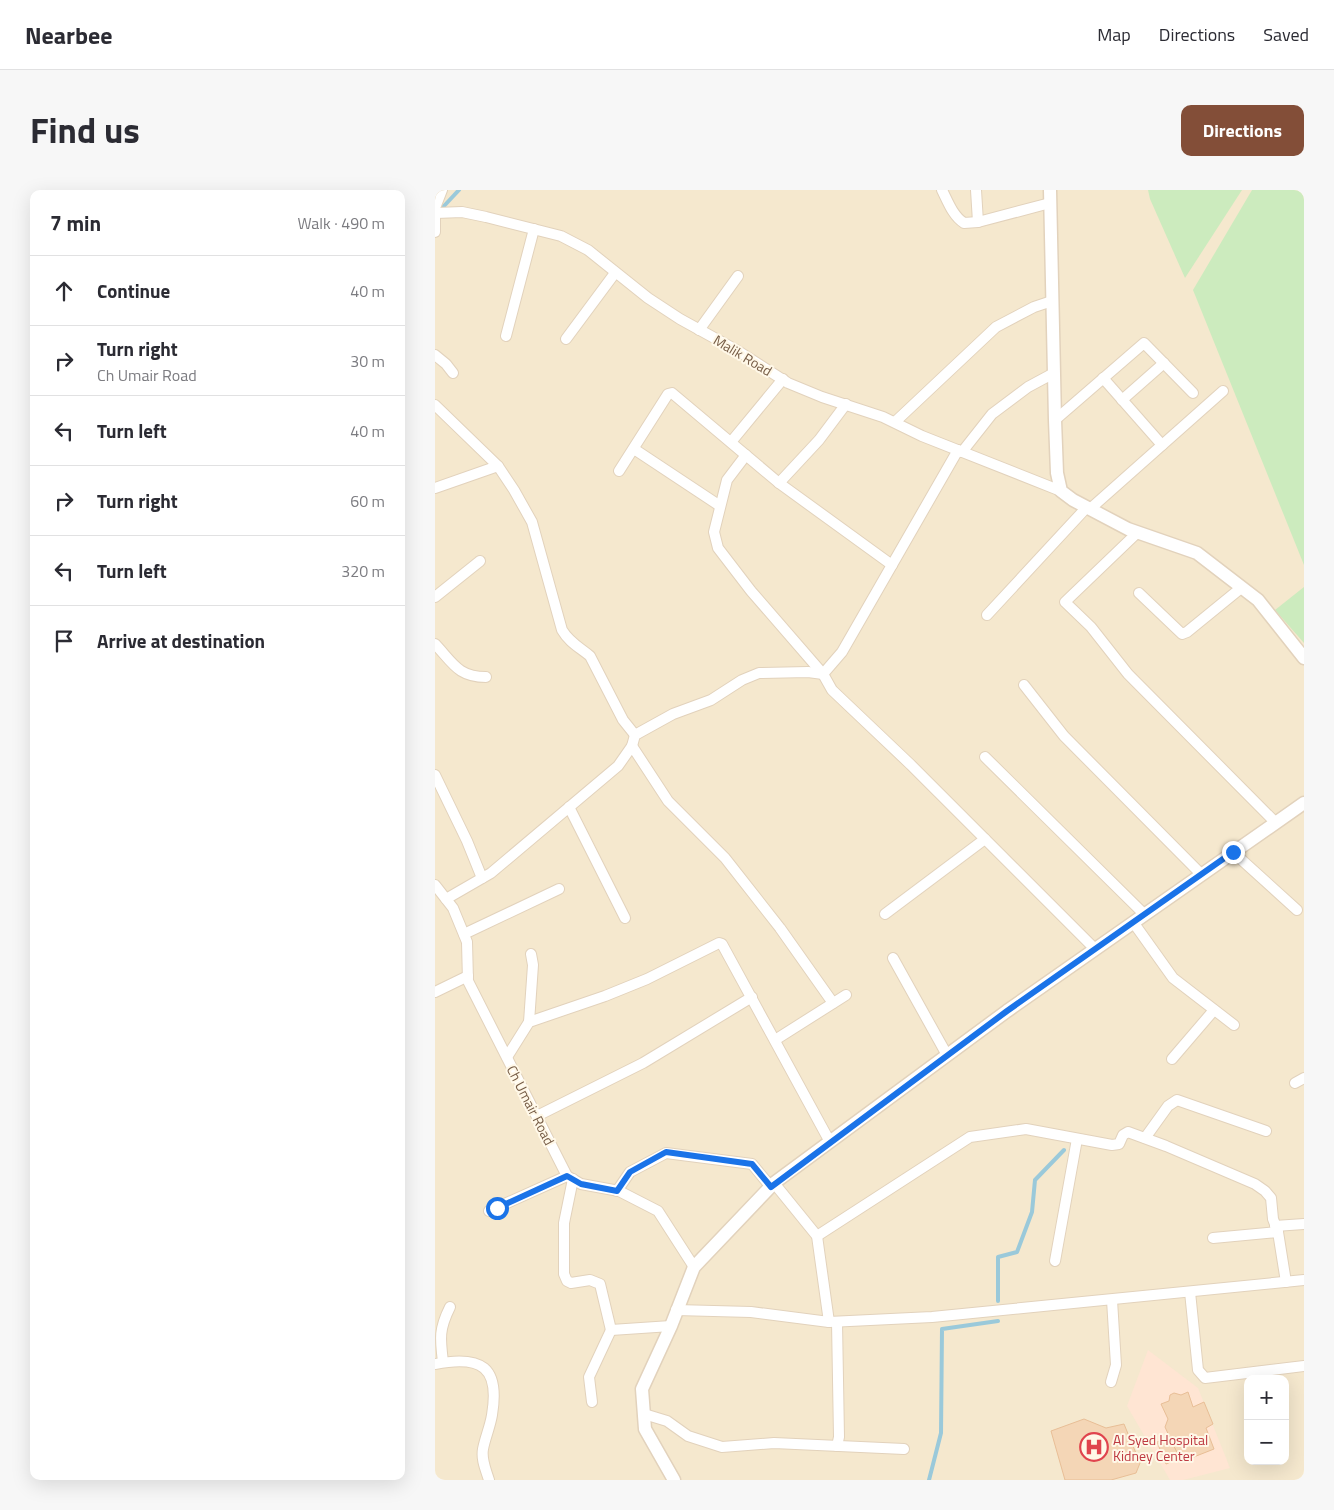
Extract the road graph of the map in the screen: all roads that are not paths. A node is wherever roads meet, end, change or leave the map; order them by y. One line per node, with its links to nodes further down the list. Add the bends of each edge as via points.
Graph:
1 (442, 190): 5 (street)
2 (942, 190): 6 (street, via 960,221 965,224)
3 (976, 190): 6 (street)
4 (1050, 196): 6 (street); 11 (street)
5 (435, 211): 7 (street, Malik Road, via 462,212); 8 (street)
6 (978, 222)
7 (534, 229): 9 (street, Malik Road, via 561,236 588,250); 13 (street)
8 (435, 232)
9 (615, 273): 12 (street, Malik Road); 14 (street)
10 (738, 276): 12 (street)
11 (1052, 301): 18 (street); 27 (street, via 996,326)
12 (699, 330): 20 (street, Malik Road)
13 (506, 336)
14 (566, 339)
15 (435, 355): 17 (street)
16 (1164, 364): 19 (street, via 1144,343); 22 (street); 23 (street)
17 (453, 373)
18 (1054, 373): 26 (street); 31 (street, via 1040,379 992,414)
19 (1103, 378): 23 (street); 26 (street)
20 (783, 380): 24 (street, Malik Road); 28 (street)
21 (1223, 390): 29 (street)
22 (1193, 393)
23 (1123, 400): 29 (street)
24 (846, 404): 27 (street, Malik Road); 35 (street, via 819,440)
25 (435, 405): 33 (street)
26 (1055, 420): 37 (street)
27 (895, 422): 31 (street, Malik Road)
28 (731, 442): 30 (street, via 672,393); 32 (street)
29 (1162, 445): 39 (street)
30 (634, 448): 34 (street); 38 (street)
31 (960, 451): 37 (street, Malik Road); 42 (street)
32 (746, 455): 35 (street); 38 (street, via 727,480)
33 (498, 466): 36 (street); 52 (street, via 531,522 562,630 589,656 623,720)
34 (619, 471)
35 (779, 483): 42 (street)
36 (435, 488)
37 (1061, 491): 39 (street)
38 (720, 506): 49 (street, via 713,532 718,548 751,592)
39 (1089, 508): 40 (street); 46 (street)
40 (1138, 532): 43 (street, via 1197,553); 58 (street, via 1065,602 1091,627 1128,674)
41 (480, 561): 45 (street)
42 (892, 565): 49 (street, via 842,652)
43 (1241, 588): 44 (street, via 1182,634); 48 (street, via 1258,600)
44 (1139, 593)
45 (435, 597)
46 (987, 615)
47 (435, 644): 50 (street, via 462,673)
48 (1304, 658)
49 (823, 674): 52 (street, via 759,674); 59 (street, via 833,690)
50 (485, 677)
51 (1025, 685): 61 (street, via 1064,736)
52 (635, 735): 53 (street)
53 (632, 746): 57 (street, via 617,766); 79 (street, via 668,801 725,858)
54 (985, 757): 68 (street)
55 (435, 775): 62 (street)
56 (1304, 803): 58 (street)
57 (569, 808): 62 (street); 69 (street)
58 (1275, 822): 60 (street)
59 (985, 839): 67 (street); 72 (street)
60 (1233, 852): 61 (street); 66 (street)
61 (1201, 874): 68 (street)
62 (482, 878): 65 (street)
63 (435, 885): 65 (street, Ch Umair Road)
64 (559, 889): 71 (street)
65 (446, 899): 71 (street, Ch Umair Road)
66 (1297, 910)
67 (885, 914)
68 (1144, 914): 70 (street)
69 (625, 918)
70 (1133, 922): 72 (street); 80 (street, via 1173,978)
71 (464, 934): 75 (street, Ch Umair Road)
72 (1095, 949): 84 (street)
73 (531, 954): 81 (street)
74 (893, 958): 84 (street)
75 (467, 976): 76 (street); 85 (street, Ch Umair Road)
76 (435, 992)
77 (846, 995): 79 (street)
78 (752, 998): 81 (street, via 723,944 719,943 647,979); 83 (street); 87 (street, via 643,1063)
79 (833, 1003): 83 (street)
80 (1214, 1010): 82 (street); 86 (street)
81 (529, 1022): 85 (street)
82 (1234, 1025)
83 (775, 1040): 91 (street)
84 (947, 1055): 91 (street)
85 (507, 1057): 87 (street, Ch Umair Road)
86 (1172, 1059)
87 (537, 1116): 92 (street, Ch Umair Road)
88 (1266, 1131): 89 (street, via 1177,1100 1168,1106)
89 (1145, 1138): 90 (street, via 1127,1132 1119,1144 1112,1145); 97 (street, via 1255,1184 1271,1198)
90 (1077, 1139): 98 (street, via 1026,1129 969,1137); 100 (street)
91 (830, 1142): 93 (street)
92 (570, 1178): 94 (street, via 581,1184); 95 (street); 110 (street, via 564,1224 564,1274 571,1283 590,1280 600,1284)
93 (773, 1185): 94 (street, via 752,1164 666,1152 630,1172); 98 (street); 101 (street)
94 (617, 1191): 101 (street, via 658,1210)
95 (489, 1211)
96 (1304, 1224): 97 (street)
97 (1276, 1229): 99 (street); 103 (street)
98 (817, 1236): 108 (street)
99 (1213, 1238)
100 (1055, 1261)
101 (694, 1267): 107 (street)
102 (1304, 1280): 103 (street)
103 (1286, 1282): 104 (street)
104 (1190, 1292): 105 (street); 112 (street, via 1198,1370 1205,1378)
105 (1112, 1300): 108 (street, via 932,1317); 113 (street, via 1116,1365)
106 (451, 1307): 111 (street, via 442,1323)
107 (676, 1310): 108 (street, via 751,1312); 109 (street)
108 (833, 1322): 116 (street)
109 (671, 1326): 110 (street); 115 (street, via 642,1389)
110 (611, 1330): 114 (street, via 589,1377)
111 (439, 1363): 118 (street, via 476,1363 491,1375 495,1389 483,1450 483,1463)
112 (1304, 1366)
113 (1111, 1382)
114 (592, 1402)
115 (644, 1414): 116 (street, via 667,1421 688,1436 722,1447 774,1442); 119 (street, via 645,1429)
116 (837, 1446): 117 (street)
117 (904, 1449)
118 (489, 1480)
119 (674, 1480)

